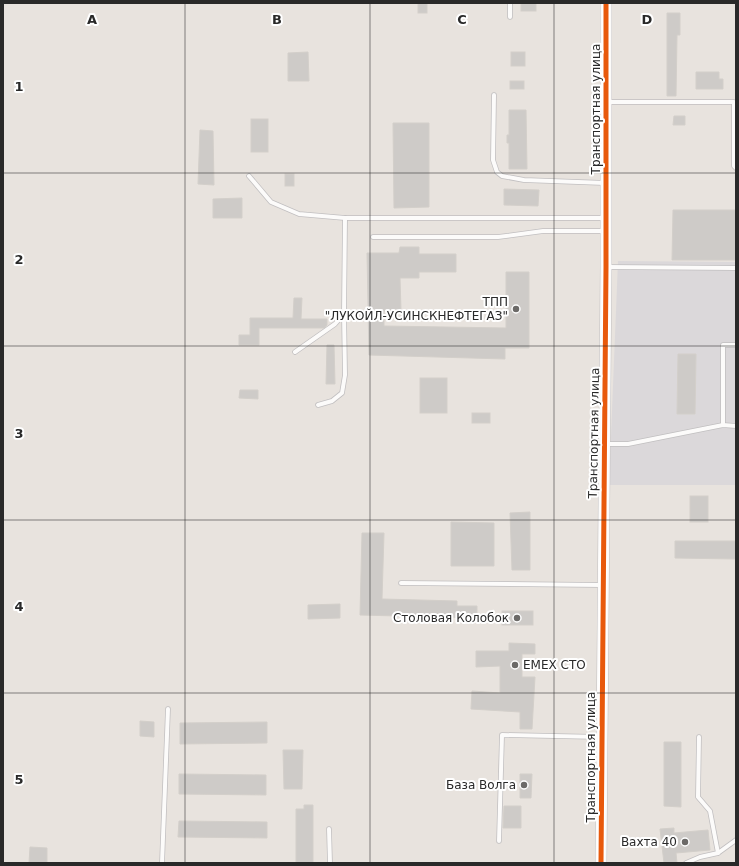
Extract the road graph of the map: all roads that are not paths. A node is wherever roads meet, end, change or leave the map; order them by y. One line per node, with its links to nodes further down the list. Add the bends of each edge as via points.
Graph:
1 (510, 3): 3 (lane)
2 (606, 3): 5 (street, Транспортная улица)
3 (510, 17)
4 (494, 95): 8 (lane, via 493,160 497,172 502,176 524,180)
5 (606, 102): 6 (lane, via 734,102); 8 (street, Транспортная улица)
6 (736, 168)
7 (249, 176): 9 (lane, via 270,202 299,214)
8 (606, 183): 10 (street, Транспортная улица)
9 (345, 218): 10 (lane); 15 (lane)
10 (606, 218): 11 (street, Транспортная улица)
11 (605, 231): 12 (lane, via 543,231 498,238); 13 (street, Транспортная улица)
12 (373, 238)
13 (606, 267): 14 (lane); 21 (street, Транспортная улица)
14 (736, 268)
15 (344, 314): 17 (lane, via 335,324); 18 (lane, via 346,375 342,393 332,401)
16 (736, 345): 19 (lane, via 723,345)
17 (295, 352)
18 (318, 405)
19 (723, 425): 20 (lane); 21 (lane, via 628,444)
20 (736, 426)
21 (604, 444): 23 (street, Транспортная улица)
22 (401, 583): 23 (lane)
23 (602, 585): 26 (street, Транспортная улица)
24 (168, 709): 31 (lane)
25 (699, 737): 30 (lane, via 698,796 710,811)
26 (602, 738): 28 (lane, via 502,735); 33 (street, Транспортная улица)
27 (329, 829): 32 (lane)
28 (499, 840)
29 (736, 840): 30 (lane)
30 (718, 853): 34 (lane)
31 (162, 863)
32 (330, 863)
33 (601, 863)
34 (686, 863)

